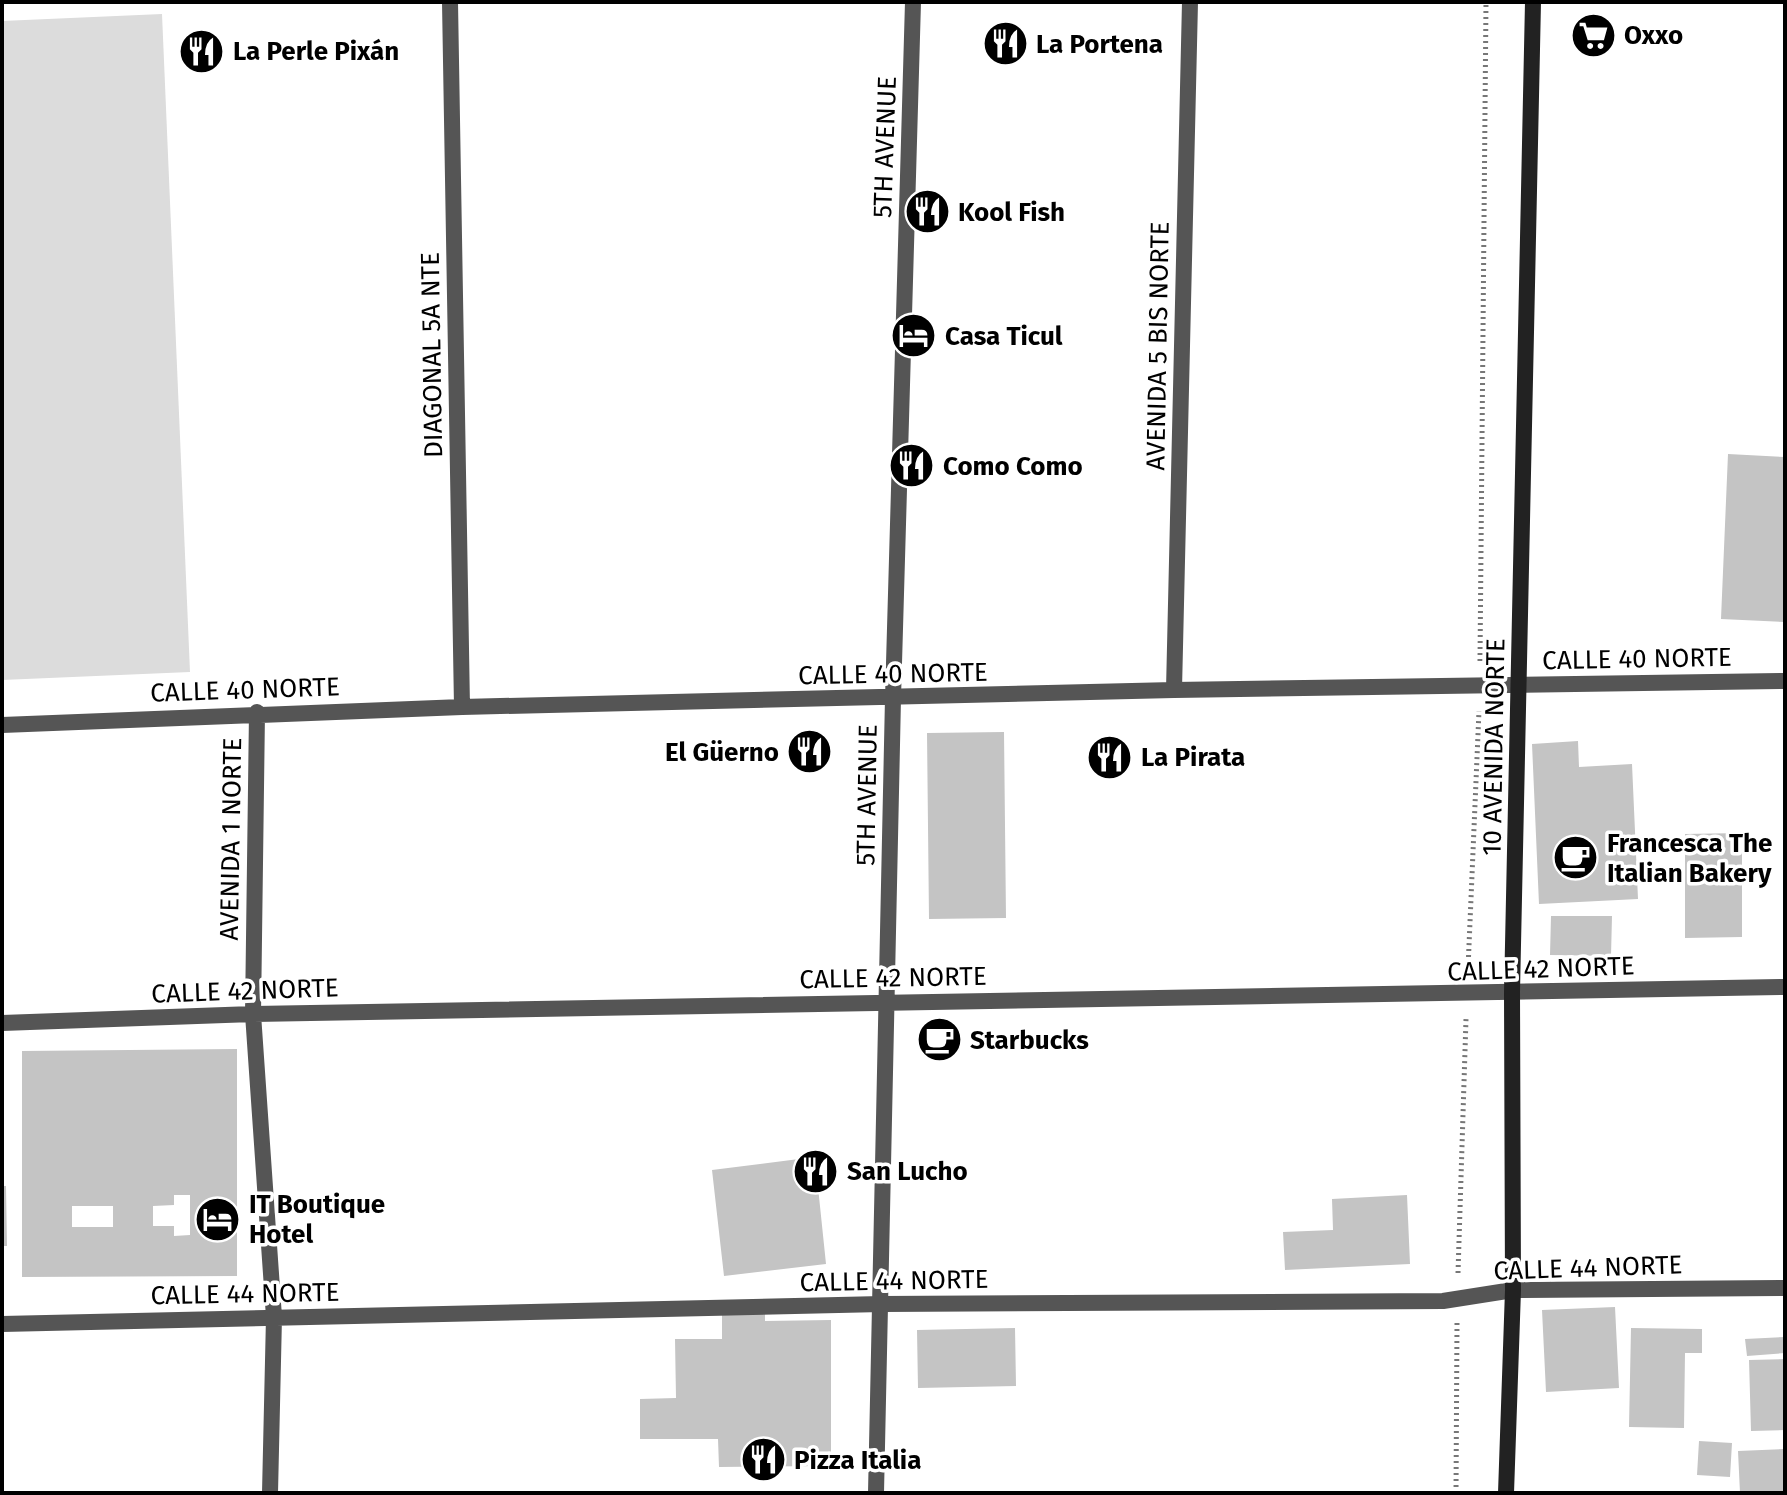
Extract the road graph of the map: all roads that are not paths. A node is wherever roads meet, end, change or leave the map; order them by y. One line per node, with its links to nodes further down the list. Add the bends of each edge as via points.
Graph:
1 (450, 2): 9 (street, DIAGONAL 5A NTE)
2 (913, 2): 8 (street, 5TH AVENUE)
3 (1190, 2): 7 (street, AVENIDA 5 BIS NORTE)
4 (1533, 2): 6 (street, 10 AVENIDA NORTE)
5 (1785, 681): 6 (street, CALLE 40 NORTE)
6 (1520, 685): 7 (street, CALLE 40 NORTE); 13 (street, 10 AVENIDA NORTE)
7 (1174, 690): 8 (street, CALLE 40 NORTE)
8 (893, 698): 9 (street, CALLE 40 NORTE); 14 (street, 5TH AVENUE)
9 (462, 707): 10 (street, CALLE 40 NORTE)
10 (257, 712): 11 (street, CALLE 40 NORTE); 15 (street, AVENIDA 1 NORTE)
11 (2, 725)
12 (1785, 987): 13 (street, CALLE 42 NORTE)
13 (1512, 992): 14 (street, CALLE 42 NORTE); 18 (street, 10 AVENIDA NORTE)
14 (886, 1002): 15 (street, CALLE 42 NORTE); 19 (street, 5TH AVENUE)
15 (253, 1014): 16 (street, CALLE 42 NORTE); 20 (street, AVENIDA 1 NORTE)
16 (2, 1023)
17 (1785, 1288): 18 (street, CALLE 44 NORTE)
18 (1513, 1290): 19 (street, CALLE 44 NORTE, via 1457,1300); 24 (street, 10 AVENIDA NORTE)
19 (882, 1304): 20 (street, CALLE 44 NORTE); 23 (street, 5TH AVENUE)
20 (274, 1317): 21 (street, CALLE 44 NORTE); 22 (street, AVENIDA 1 NORTE)
21 (2, 1324)
22 (270, 1493)
23 (876, 1493)
24 (1506, 1493)

